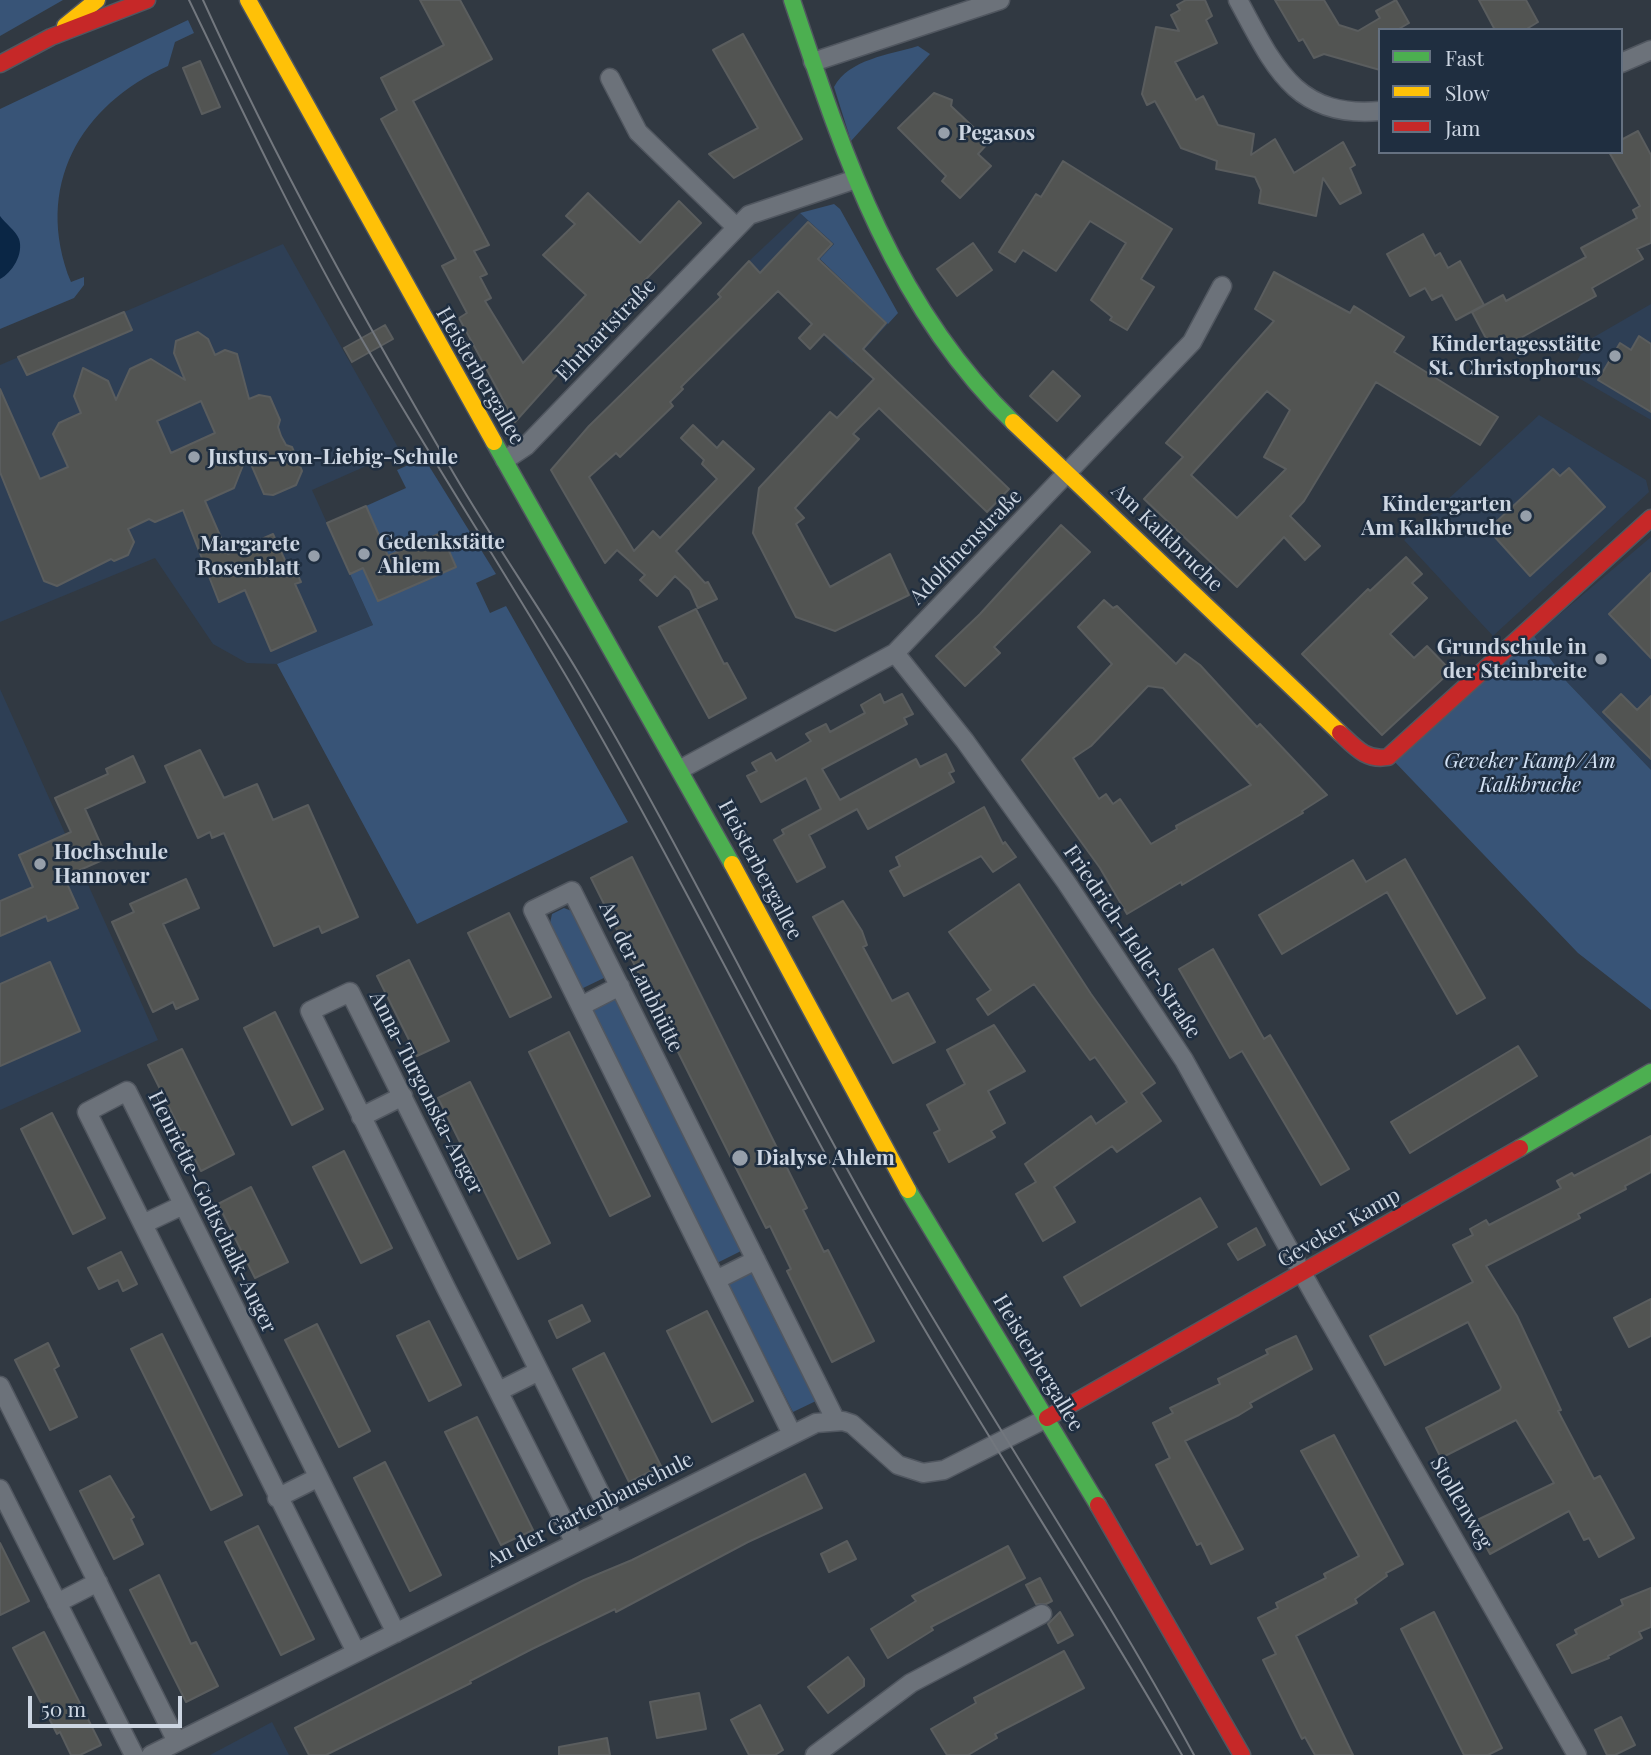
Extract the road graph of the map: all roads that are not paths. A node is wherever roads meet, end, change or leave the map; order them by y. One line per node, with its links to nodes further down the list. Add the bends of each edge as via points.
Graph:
1 (97, 0): 7 (main road)
2 (147, 0): 7 (main road)
3 (248, 0): 17 (main road, Heisterbergallee)
4 (792, 0): 10 (main road, Am Kalkbruche)
5 (1000, 0): 10 (street)
6 (1238, 0): 13 (street, via 1277,72 1304,95 1333,109)
7 (51, 37): 11 (main road)
8 (1651, 50): 9 (street)
9 (1623, 61)
10 (813, 62): 14 (main road, Am Kalkbruche)
11 (0, 64)
12 (610, 78): 15 (street, via 638,132)
13 (1378, 111)
14 (853, 180): 15 (street, Ehrhartstraße, via 769,206); 18 (main road, Am Kalkbruche, via 890,257 963,366 1006,415)
15 (736, 227): 17 (street, Ehrhartstraße, via 526,446)
16 (1222, 286): 18 (street, Adolfinenstraße, via 1192,342)
17 (505, 460): 21 (main road, Heisterbergallee)
18 (1069, 473): 19 (main road, Am Kalkbruche, via 1360,752 1376,759 1388,757); 20 (street, Adolfinenstraße)
19 (1651, 518)
20 (895, 653): 21 (street, Adolfinenstraße); 30 (street, Friedrich-Heller-Straße, via 965,741 1118,958 1184,1060)
21 (681, 769): 35 (main road, Heisterbergallee, via 908,1190)
22 (620, 986): 23 (street); 23 (street, An der Laubhütte, via 572,891 533,910); 29 (street, An der Laubhütte)
23 (581, 1006): 31 (street, An der Laubhütte)
24 (1651, 1072): 30 (main road, Geveker Kamp)
25 (403, 1096): 26 (street); 26 (street, Anna-Turgonska-Anger, via 350,992 310,1011); 32 (street, Anna-Turgonska-Anger)
26 (361, 1116): 34 (street, Anna-Turgonska-Anger)
27 (183, 1205): 28 (street); 28 (street, Henriette-Gottschalk-Anger, via 127,1091 88,1112); 38 (street, Henriette-Gottschalk-Anger)
28 (143, 1224): 40 (street, Henriette-Gottschalk-Anger)
29 (756, 1259): 31 (street); 36 (street, An der Laubhütte)
30 (1303, 1274): 35 (main road, Geveker Kamp); 53 (street, Stollenweg)
31 (716, 1280): 37 (street, An der Laubhütte)
32 (539, 1371): 34 (street); 41 (street, Anna-Turgonska-Anger)
33 (0, 1386): 43 (street)
34 (499, 1391): 42 (street, Anna-Turgonska-Anger)
35 (1047, 1418): 36 (street, via 944,1470 923,1473 898,1465 857,1427); 52 (main road, Heisterbergallee)
36 (836, 1421): 37 (street, An der Gartenbauschule, via 816,1423)
37 (792, 1434): 41 (street, An der Gartenbauschule)
38 (317, 1478): 40 (street); 46 (street, Henriette-Gottschalk-Anger)
39 (0, 1489): 44 (street)
40 (277, 1498): 47 (street, Henriette-Gottschalk-Anger)
41 (615, 1523): 42 (street, An der Gartenbauschule)
42 (575, 1543): 46 (street, An der Gartenbauschule)
43 (99, 1582): 44 (street); 48 (street)
44 (57, 1603): 49 (street)
45 (1041, 1614): 51 (street, via 911,1683)
46 (396, 1633): 47 (street, An der Gartenbauschule)
47 (356, 1652): 48 (street, An der Gartenbauschule)
48 (177, 1742): 50 (street, An der Gartenbauschule)
49 (134, 1755)
50 (150, 1755)
51 (815, 1755)
52 (1242, 1755)
53 (1577, 1755)

